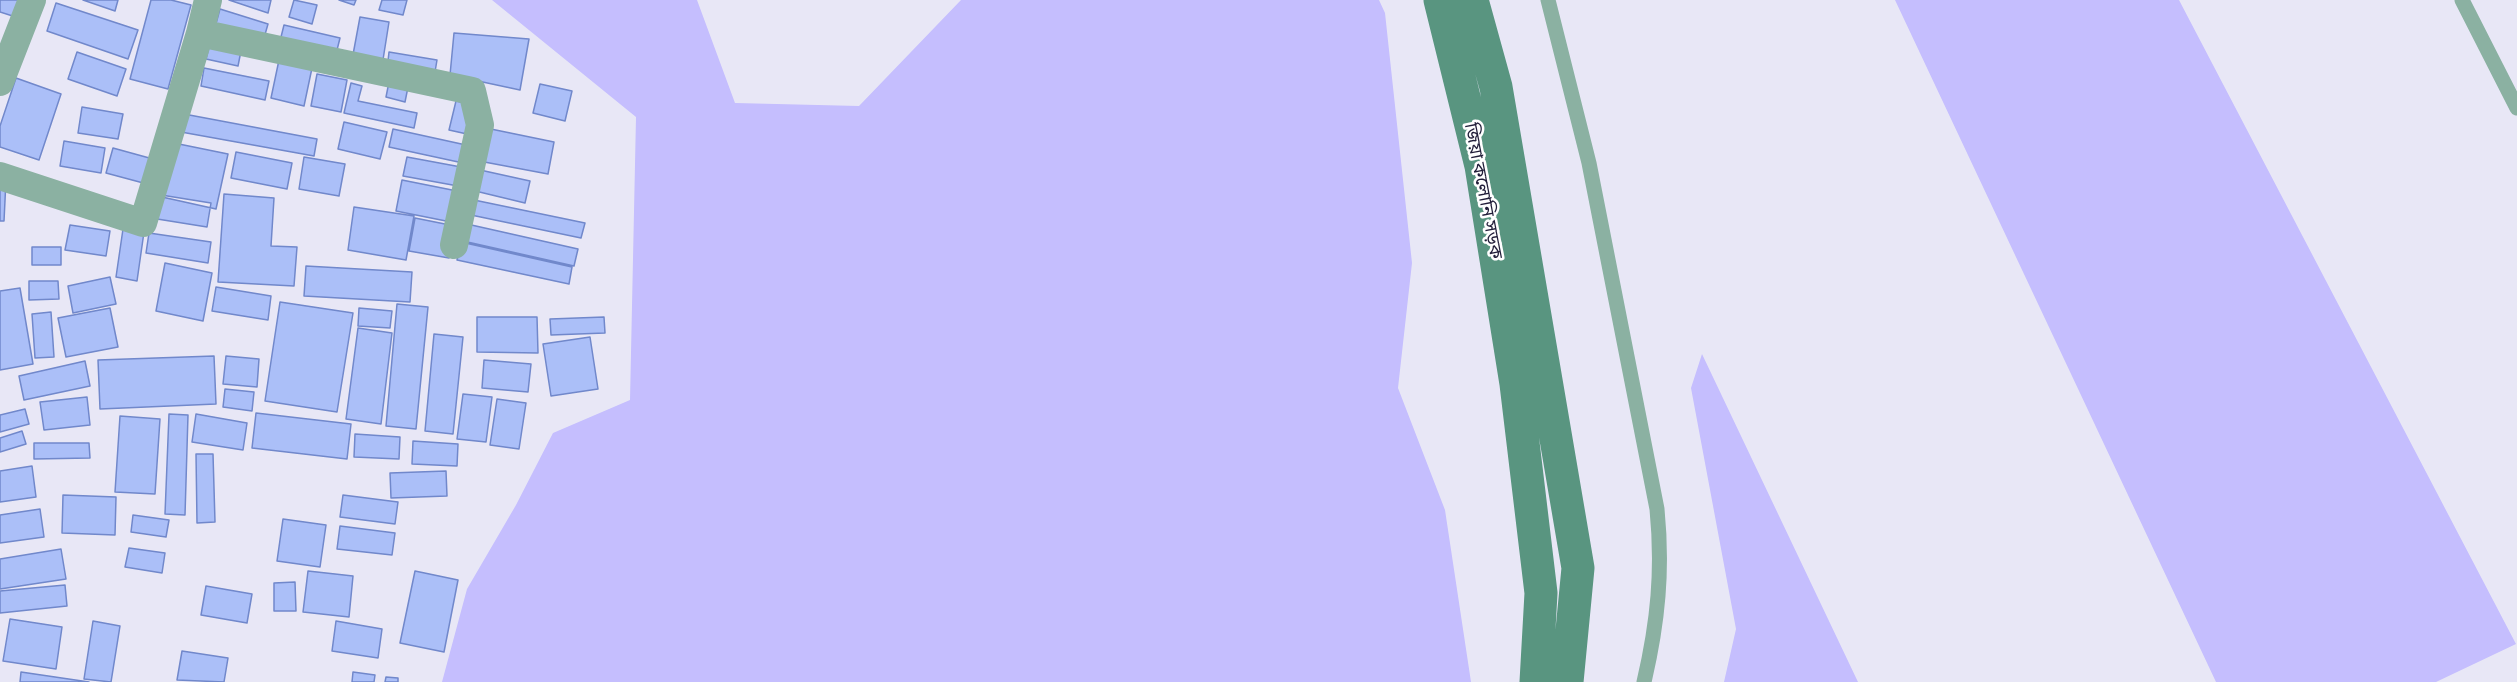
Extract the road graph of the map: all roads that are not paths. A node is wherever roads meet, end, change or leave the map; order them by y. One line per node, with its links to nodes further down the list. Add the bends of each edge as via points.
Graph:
1 (32, 0): 8 (street)
2 (208, 0): 7 (street)
3 (1440, 0): 12 (main road, জিয়া কলোনি সড়ক, via 1481,166 1516,384 1540,593)
4 (1472, 0): 13 (main road, via 1496,87 1578,568)
5 (1548, 0): 14 (lane, via 1589,162 1657,508 1662,558)
6 (2462, 0): 9 (lane)
7 (200, 33): 10 (street, via 143,223); 11 (street, via 472,91 480,125)
8 (0, 82)
9 (2517, 108)
10 (0, 176)
11 (454, 245)
12 (1536, 682)
13 (1567, 682)
14 (1644, 682)

